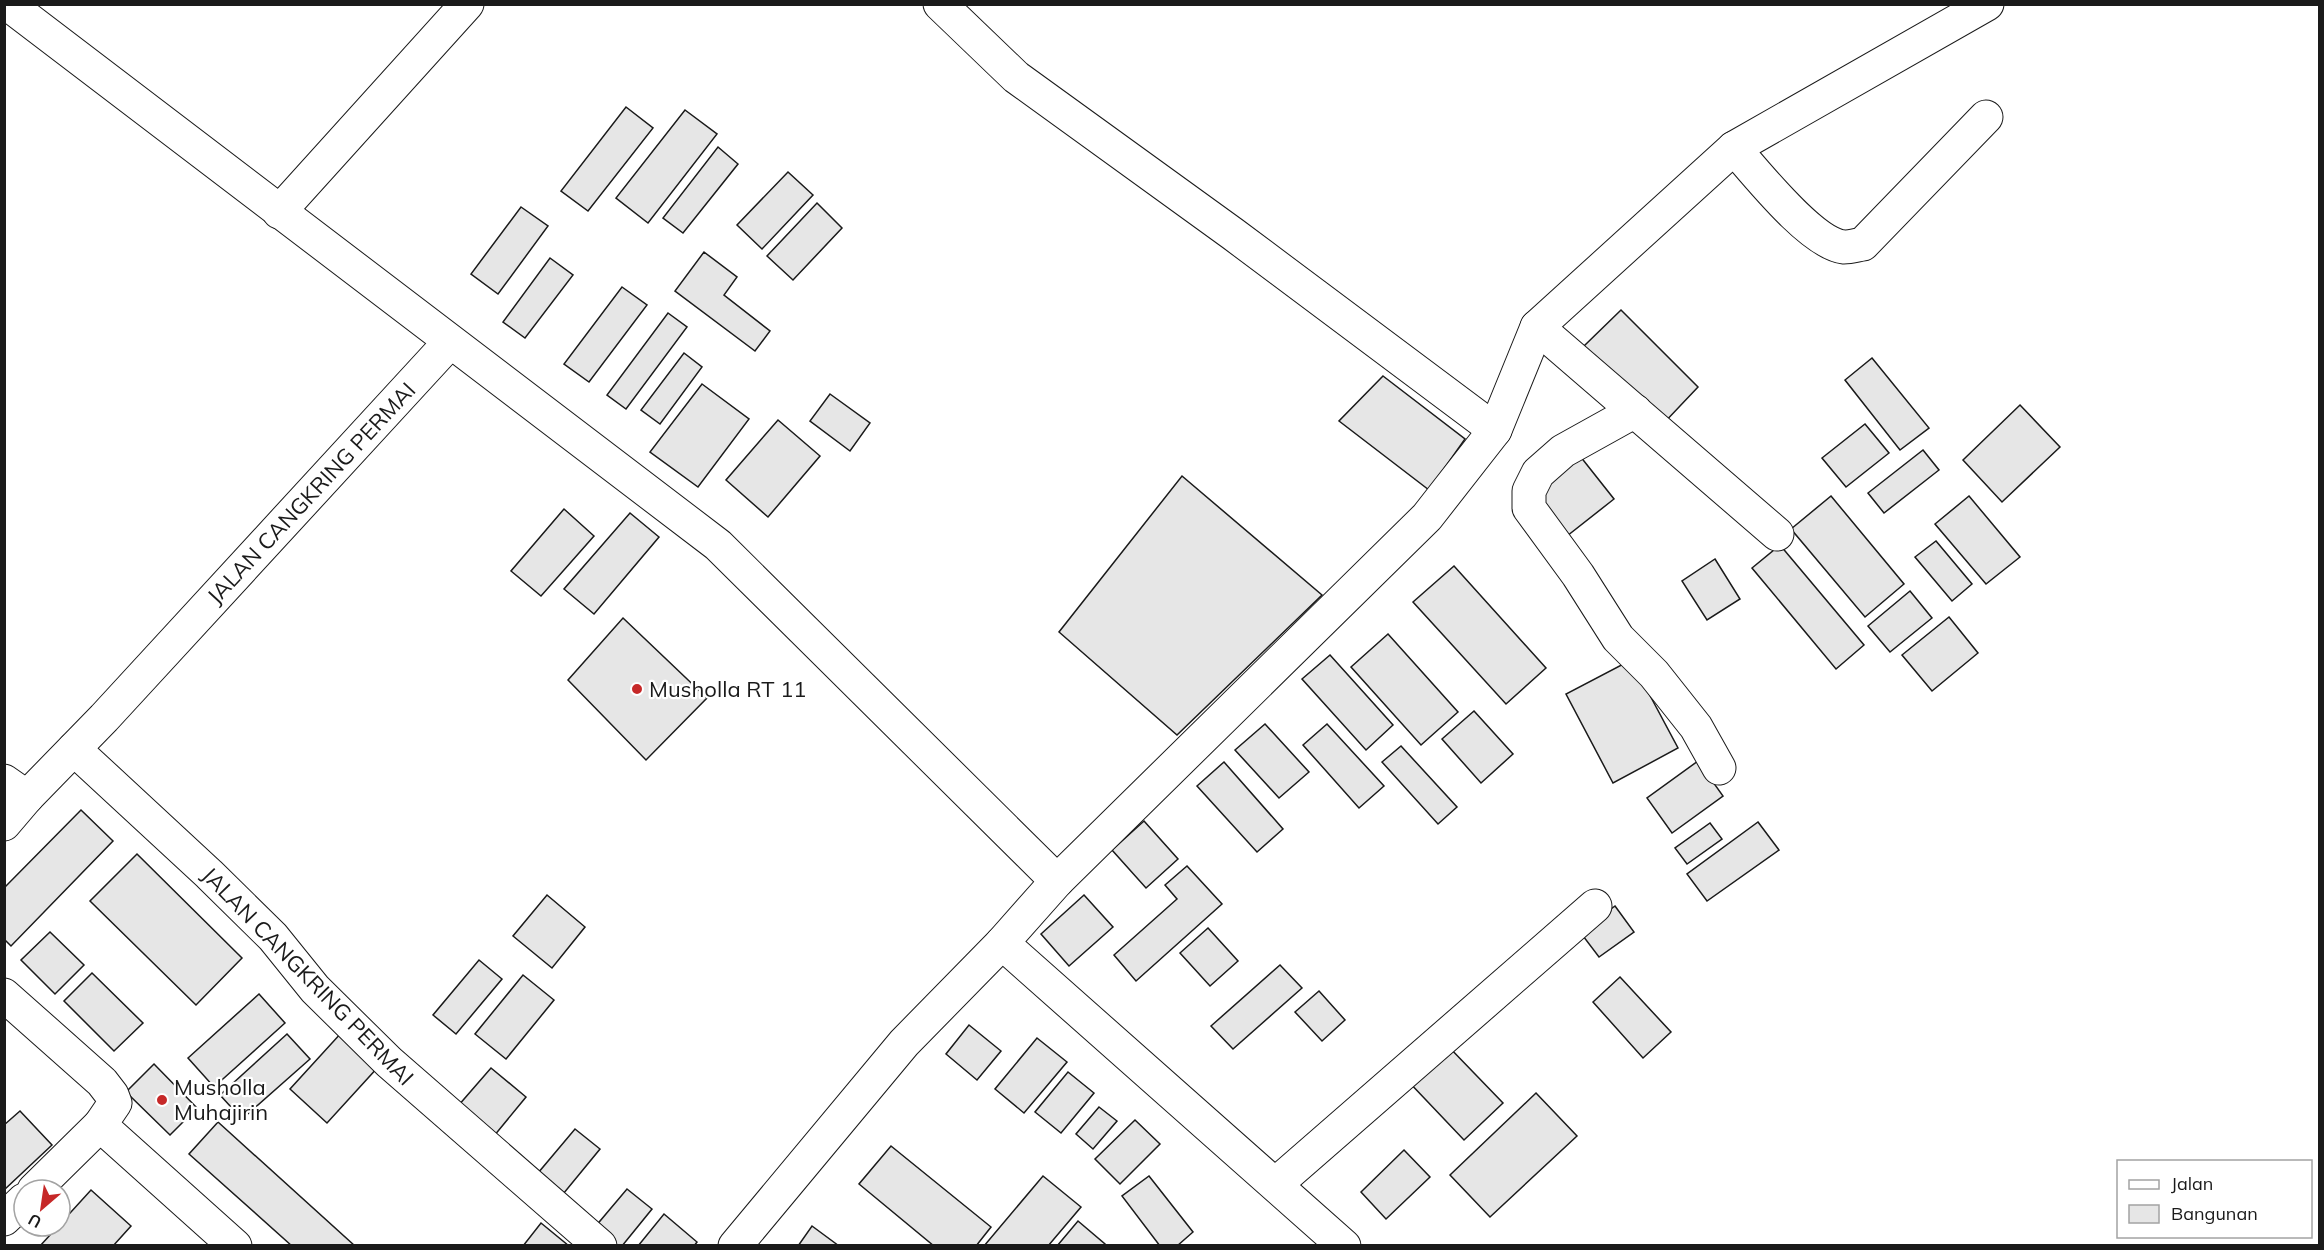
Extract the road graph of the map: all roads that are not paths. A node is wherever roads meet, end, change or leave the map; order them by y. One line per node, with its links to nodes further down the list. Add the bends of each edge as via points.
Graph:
1 (8, 4): 7 (street)
2 (467, 4): 7 (street)
3 (940, 4): 11 (street, via 1016,77)
4 (1987, 4): 6 (street)
5 (1986, 117): 6 (street, via 1863,244 1845,247 1829,242 1805,225)
6 (1734, 148): 8 (street)
7 (279, 212): 9 (street)
8 (1537, 327): 10 (street); 11 (street)
9 (450, 342): 13 (street, JALAN CANGKRING PERMAI); 17 (street, via 718,545)
10 (1635, 411): 12 (street); 14 (street, via 1563,451 1538,473 1529,491 1529,508 1618,638 1654,674 1696,727)
11 (1495, 430): 17 (street, via 1426,517)
12 (1777, 534)
13 (74, 749): 15 (street, JALAN CANGKRING PERMAI); 25 (street, JALAN CANGKRING PERMAI, via 273,937 315,989 389,1062)
14 (1719, 768)
15 (16, 789): 16 (street, JALAN CANGKRING PERMAI)
16 (4, 824)
17 (1057, 881): 19 (street)
18 (1595, 906): 23 (street)
19 (1002, 943): 23 (street); 26 (street, via 904,1043)
20 (4, 995): 21 (street, via 112,1095 114,1103)
21 (100, 1125): 22 (street); 24 (street)
22 (46, 1178)
23 (1276, 1184): 27 (street)
24 (236, 1245)
25 (600, 1245)
26 (735, 1245)
27 (1344, 1245)

